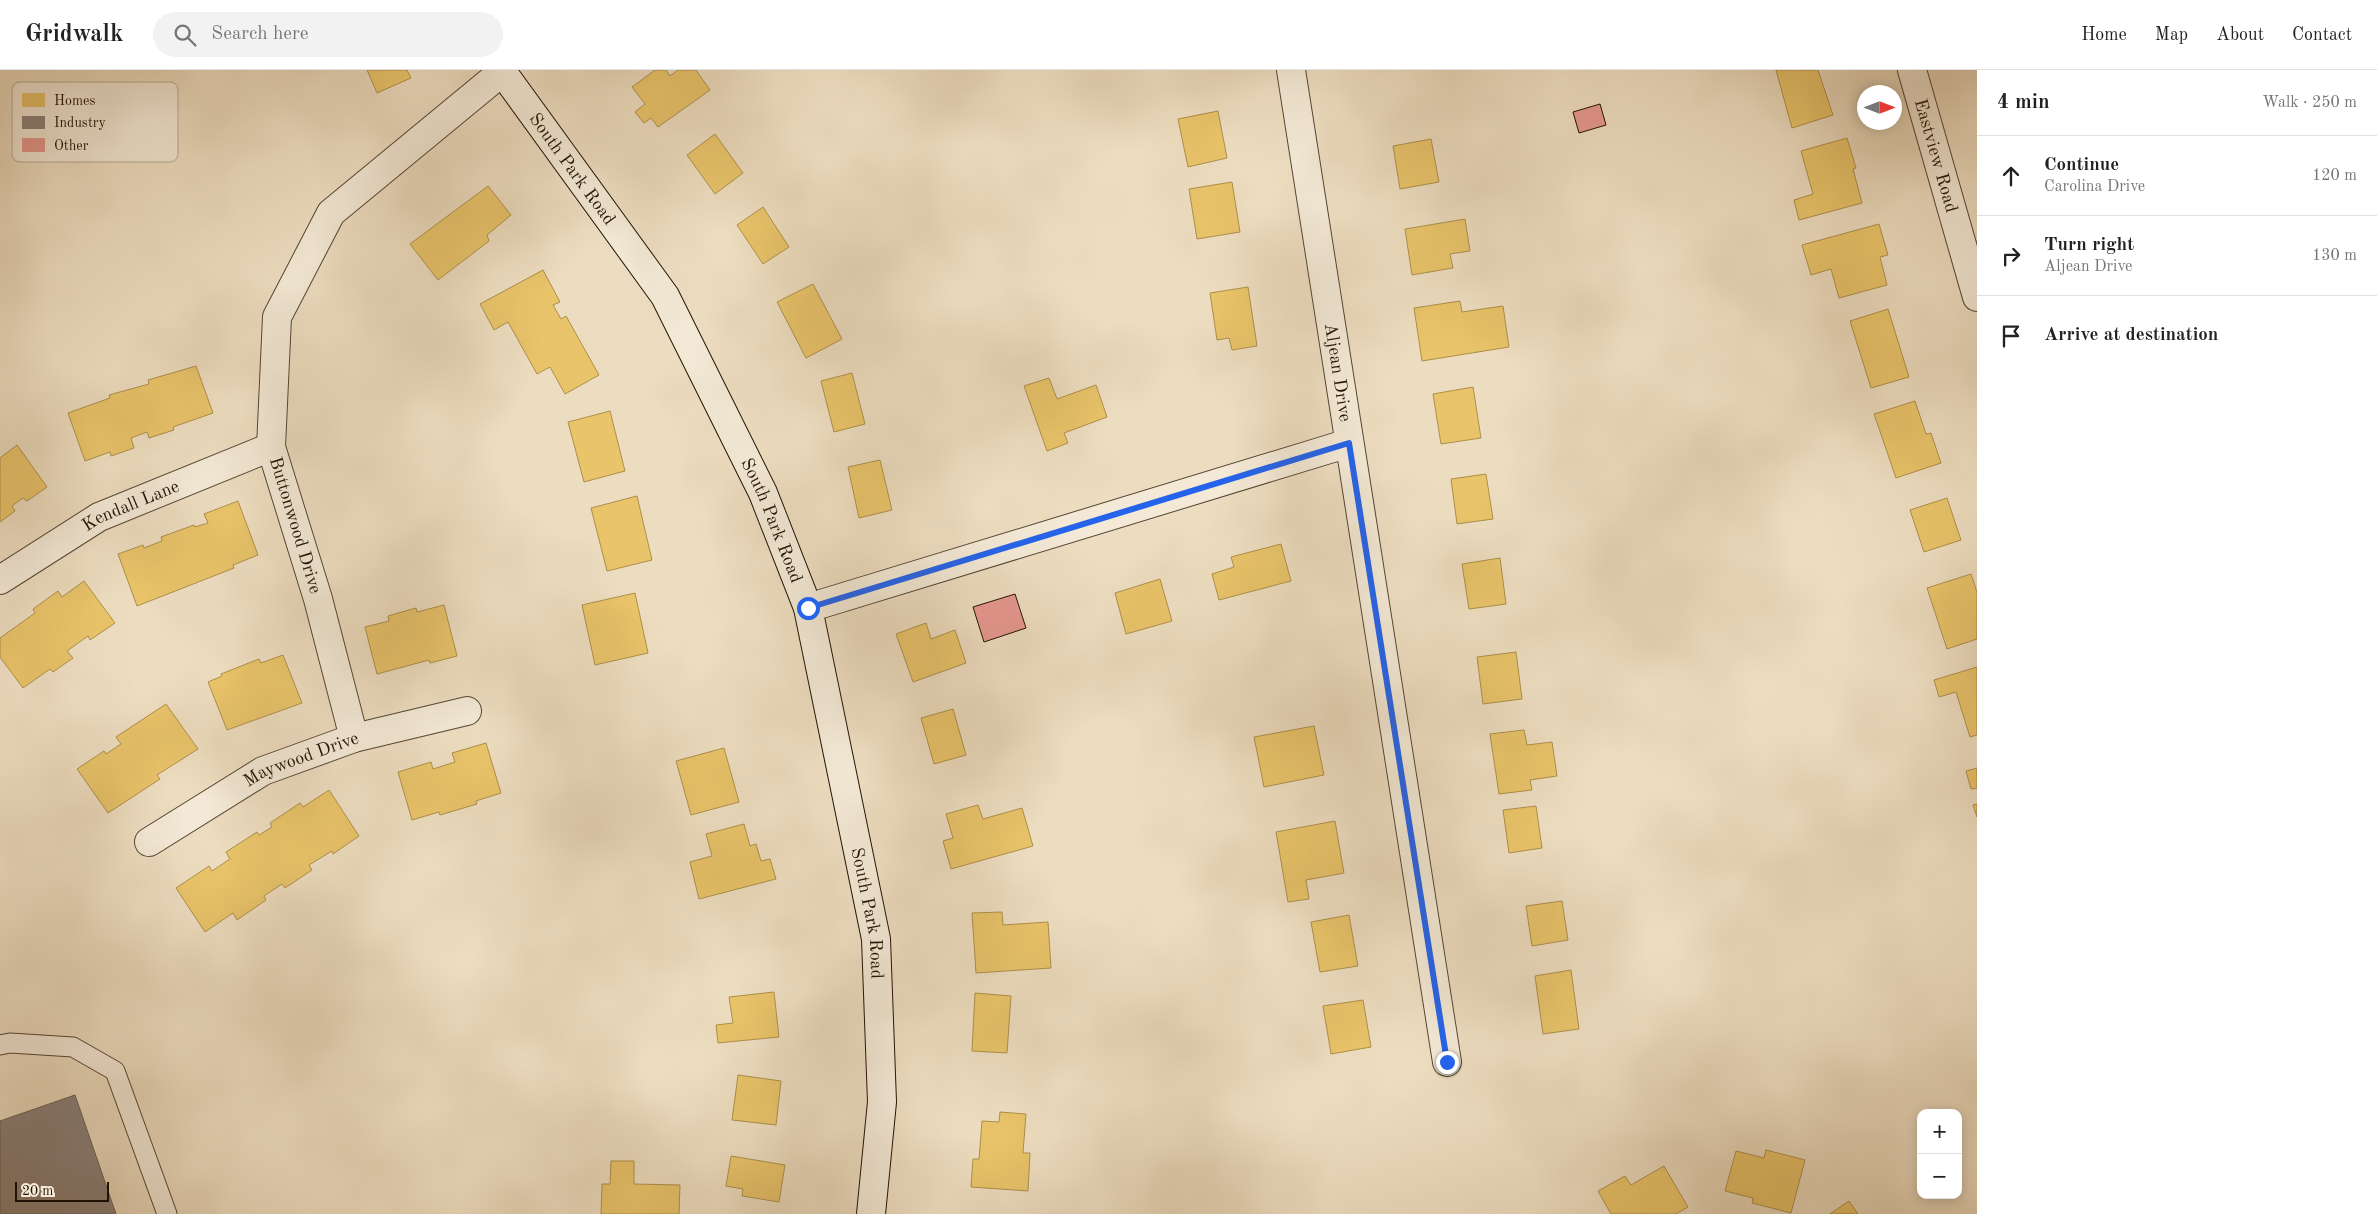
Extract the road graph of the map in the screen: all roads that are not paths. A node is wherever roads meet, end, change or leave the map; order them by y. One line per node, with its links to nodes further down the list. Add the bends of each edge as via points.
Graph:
1 (1291, 70): 5 (street, Aljean Drive)
2 (1912, 70): 4 (street, Eastview Road)
3 (502, 71): 6 (street, Buttonwood Drive, via 331,212 276,317); 8 (street, South Park Road, via 665,296 763,493)
4 (1977, 297)
5 (1349, 443): 8 (street); 13 (street, Aljean Drive)
6 (271, 447): 7 (street, Kendall Lane, via 99,517); 10 (street, Buttonwood Drive, via 318,599)
7 (0, 580)
8 (808, 608): 15 (street, South Park Road, via 876,939 882,1102)
9 (467, 711): 10 (street, Maywood Drive)
10 (354, 738): 11 (street, Maywood Drive, via 263,771)
11 (149, 842)
12 (0, 1045): 14 (lane, via 73,1047 115,1071)
13 (1447, 1062)
14 (167, 1214)
15 (871, 1214)

